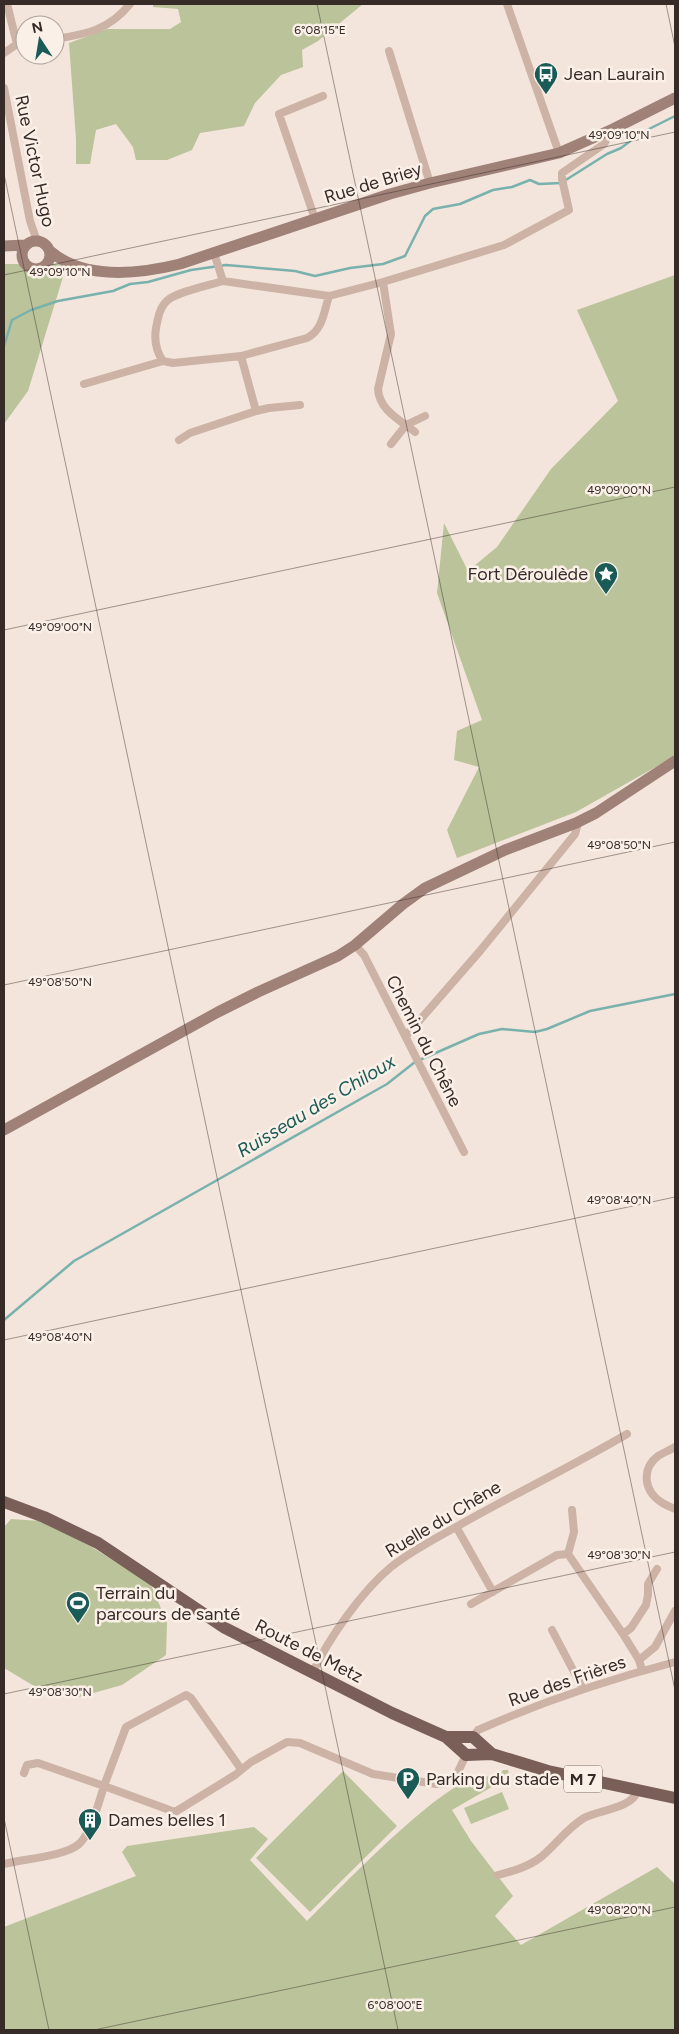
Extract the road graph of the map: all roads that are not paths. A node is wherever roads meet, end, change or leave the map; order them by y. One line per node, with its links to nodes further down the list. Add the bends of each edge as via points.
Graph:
1 (7, 4): 4 (street)
2 (130, 4): 5 (street, via 113,21 96,31)
3 (507, 4): 13 (street)
4 (15, 26)
5 (65, 37)
6 (15, 47): 8 (street)
7 (389, 51): 14 (street)
8 (4, 53)
9 (4, 88): 16 (street, Rue Victor Hugo)
10 (323, 96): 15 (street, via 279,114)
11 (675, 98): 12 (street, Rue de Briey)
12 (613, 129): 13 (street, Rue de Briey); 24 (street, via 607,142 564,172 563,184 569,210 492,250)
13 (559, 153): 14 (street, Rue de Briey)
14 (430, 183): 15 (street, Rue de Briey)
15 (316, 219): 19 (street, Rue de Briey)
16 (32, 243): 17 (street); 18 (street, via 45,244); 20 (street, via 22,254)
17 (4, 246): 20 (street)
18 (50, 251): 21 (street, Rue de Briey); 22 (street, via 49,260)
19 (215, 256): 21 (street, Rue de Briey, via 146,271 108,272); 23 (street)
20 (22, 259): 22 (street, via 30,268)
21 (74, 265): 22 (street, Rue de Briey)
22 (43, 268)
23 (222, 277): 25 (street); 27 (street, via 174,296 164,305 159,314 156,337 158,353)
24 (383, 282): 25 (street); 32 (street, via 391,334 378,396 387,411)
25 (329, 296): 26 (street, via 320,326 312,335)
26 (241, 356): 27 (street, via 173,363); 30 (street)
27 (163, 361): 28 (street)
28 (84, 384)
29 (300, 406): 30 (street)
30 (256, 411): 34 (street, via 190,433)
31 (425, 416): 32 (street)
32 (406, 425): 33 (street); 35 (street)
33 (415, 432)
34 (179, 440)
35 (391, 444)
36 (675, 761): 37 (street)
37 (576, 823): 38 (street, via 505,850 425,888); 39 (street, via 575,834)
38 (355, 945): 39 (street, Chemin du Chêne, via 364,955); 40 (street, via 312,969 218,1012)
39 (406, 1036): 41 (street, Chemin du Chêne)
40 (5, 1129)
41 (464, 1152)
42 (627, 1434): 58 (street, Ruelle du Chêne, via 405,1556 355,1606)
43 (675, 1447): 45 (street, via 651,1463 646,1477 653,1496)
44 (4, 1502): 58 (main road, Route de Metz, via 98,1543 225,1628)
45 (675, 1509)
46 (572, 1510): 48 (street, via 574,1532)
47 (458, 1530): 50 (street)
48 (568, 1554): 50 (street, via 557,1555); 54 (street)
49 (657, 1569): 54 (street, via 648,1584 646,1605)
50 (493, 1592): 51 (street)
51 (471, 1604)
52 (675, 1611): 55 (street, via 655,1647)
53 (552, 1630): 59 (street)
54 (623, 1634): 55 (street)
55 (639, 1660): 57 (street)
56 (675, 1662): 57 (street, Rue des Frières)
57 (642, 1670): 59 (street, Rue des Frières)
58 (312, 1674): 60 (main road, Route de Metz)
59 (583, 1689): 60 (street, Rue des Frières, via 485,1726 478,1730)
60 (470, 1746): 61 (street, via 454,1778 442,1784 373,1774 294,1742 280,1744); 64 (main road, M 7, via 548,1771)
61 (241, 1770): 63 (street, via 175,1812); 63 (street, via 190,1698 182,1696 126,1727)
62 (24, 1773): 63 (street, via 27,1765 38,1763)
63 (104, 1786): 66 (street, via 81,1843 66,1852)
64 (637, 1791): 65 (main road, M 7); 67 (street, via 630,1802 583,1819 541,1857 521,1869)
65 (675, 1798)
66 (4, 1864)
67 (498, 1875)

